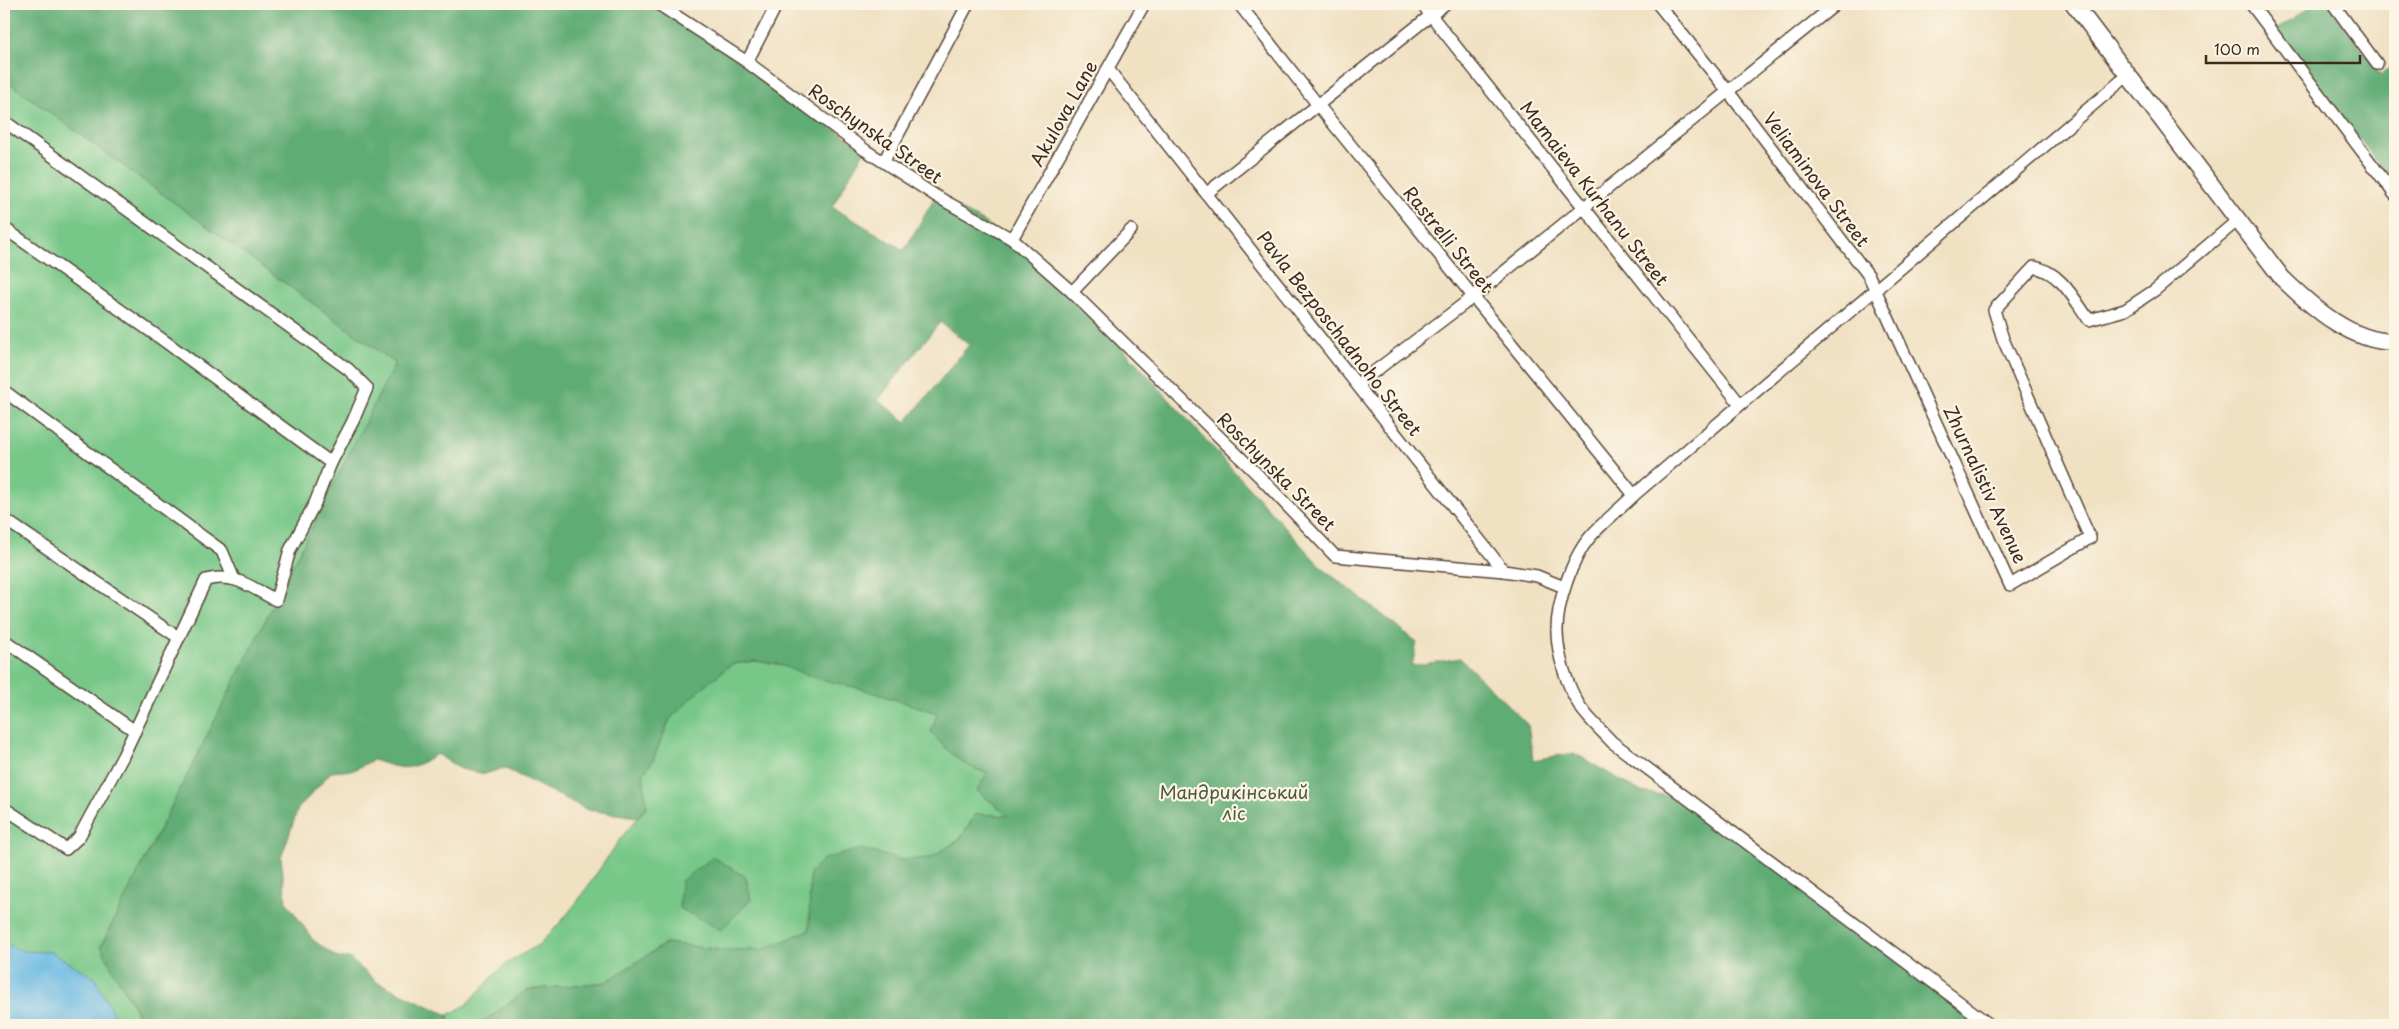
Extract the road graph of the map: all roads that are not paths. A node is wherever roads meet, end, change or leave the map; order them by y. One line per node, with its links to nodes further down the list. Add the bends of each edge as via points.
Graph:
1 (658, 4): 14 (street, Roschynska Street)
2 (777, 4): 14 (street)
3 (968, 4): 21 (street)
4 (1144, 4): 16 (street, Akulova Lane)
5 (1239, 4): 19 (street, Rastrelli Street)
6 (1422, 4): 13 (street, Mamaieva Kurhanu Street)
7 (1445, 4): 13 (street)
8 (1658, 4): 18 (street, Veliaminova Street)
9 (1836, 4): 18 (street)
10 (2074, 4): 17 (main road)
11 (2251, 4): 23 (street)
12 (2333, 4): 15 (street)
13 (1431, 15): 19 (street); 24 (street, Mamaieva Kurhanu Street)
14 (746, 62): 21 (street, Roschynska Street)
15 (2377, 64)
16 (1108, 69): 22 (street, Pavla Bezposchadnoho Street); 28 (street, Akulova Lane)
17 (2128, 75): 25 (main road); 29 (street)
18 (1728, 90): 24 (street); 29 (street, Veliaminova Street, via 1870,276)
19 (1318, 105): 22 (street); 31 (street, Rastrelli Street)
20 (4, 121): 36 (street, via 348,369 367,388)
21 (884, 161): 28 (street, Roschynska Street, via 936,196)
22 (1207, 193): 33 (street, Pavla Bezposchadnoho Street)
23 (2395, 195)
24 (1584, 208): 31 (street); 35 (street, Mamaieva Kurhanu Street)
25 (2238, 220): 29 (street, Zhurnalistiv Avenue, via 2155,290 2125,310 2089,320 2057,277 2046,269 2034,267 1994,310 2003,339 2090,538 2010,585); 32 (main road, via 2282,278 2302,298 2354,332)
26 (4, 228): 36 (street)
27 (1131, 230): 30 (street)
28 (1012, 239): 30 (street, Roschynska Street)
29 (1876, 290): 35 (street)
30 (1072, 292): 39 (street, Roschynska Street, via 1251,468 1335,556)
31 (1473, 296): 33 (street); 37 (street, Rastrelli Street)
32 (2395, 342)
33 (1358, 384): 39 (street, Pavla Bezposchadnoho Street)
34 (4, 391): 40 (street, via 222,551)
35 (1740, 404): 37 (street)
36 (330, 463): 40 (street, via 290,550 276,600)
37 (1634, 495): 41 (street, via 1589,538)
38 (4, 518): 42 (street)
39 (1504, 571): 41 (street, via 1537,576)
40 (233, 578): 42 (street, via 219,576 206,580)
41 (1564, 587): 46 (street, via 1557,632 1566,678 1594,724 1620,747)
42 (179, 638): 44 (street)
43 (4, 640): 44 (street)
44 (135, 731): 45 (street, via 79,837 66,849)
45 (4, 808)
46 (1990, 1025)

